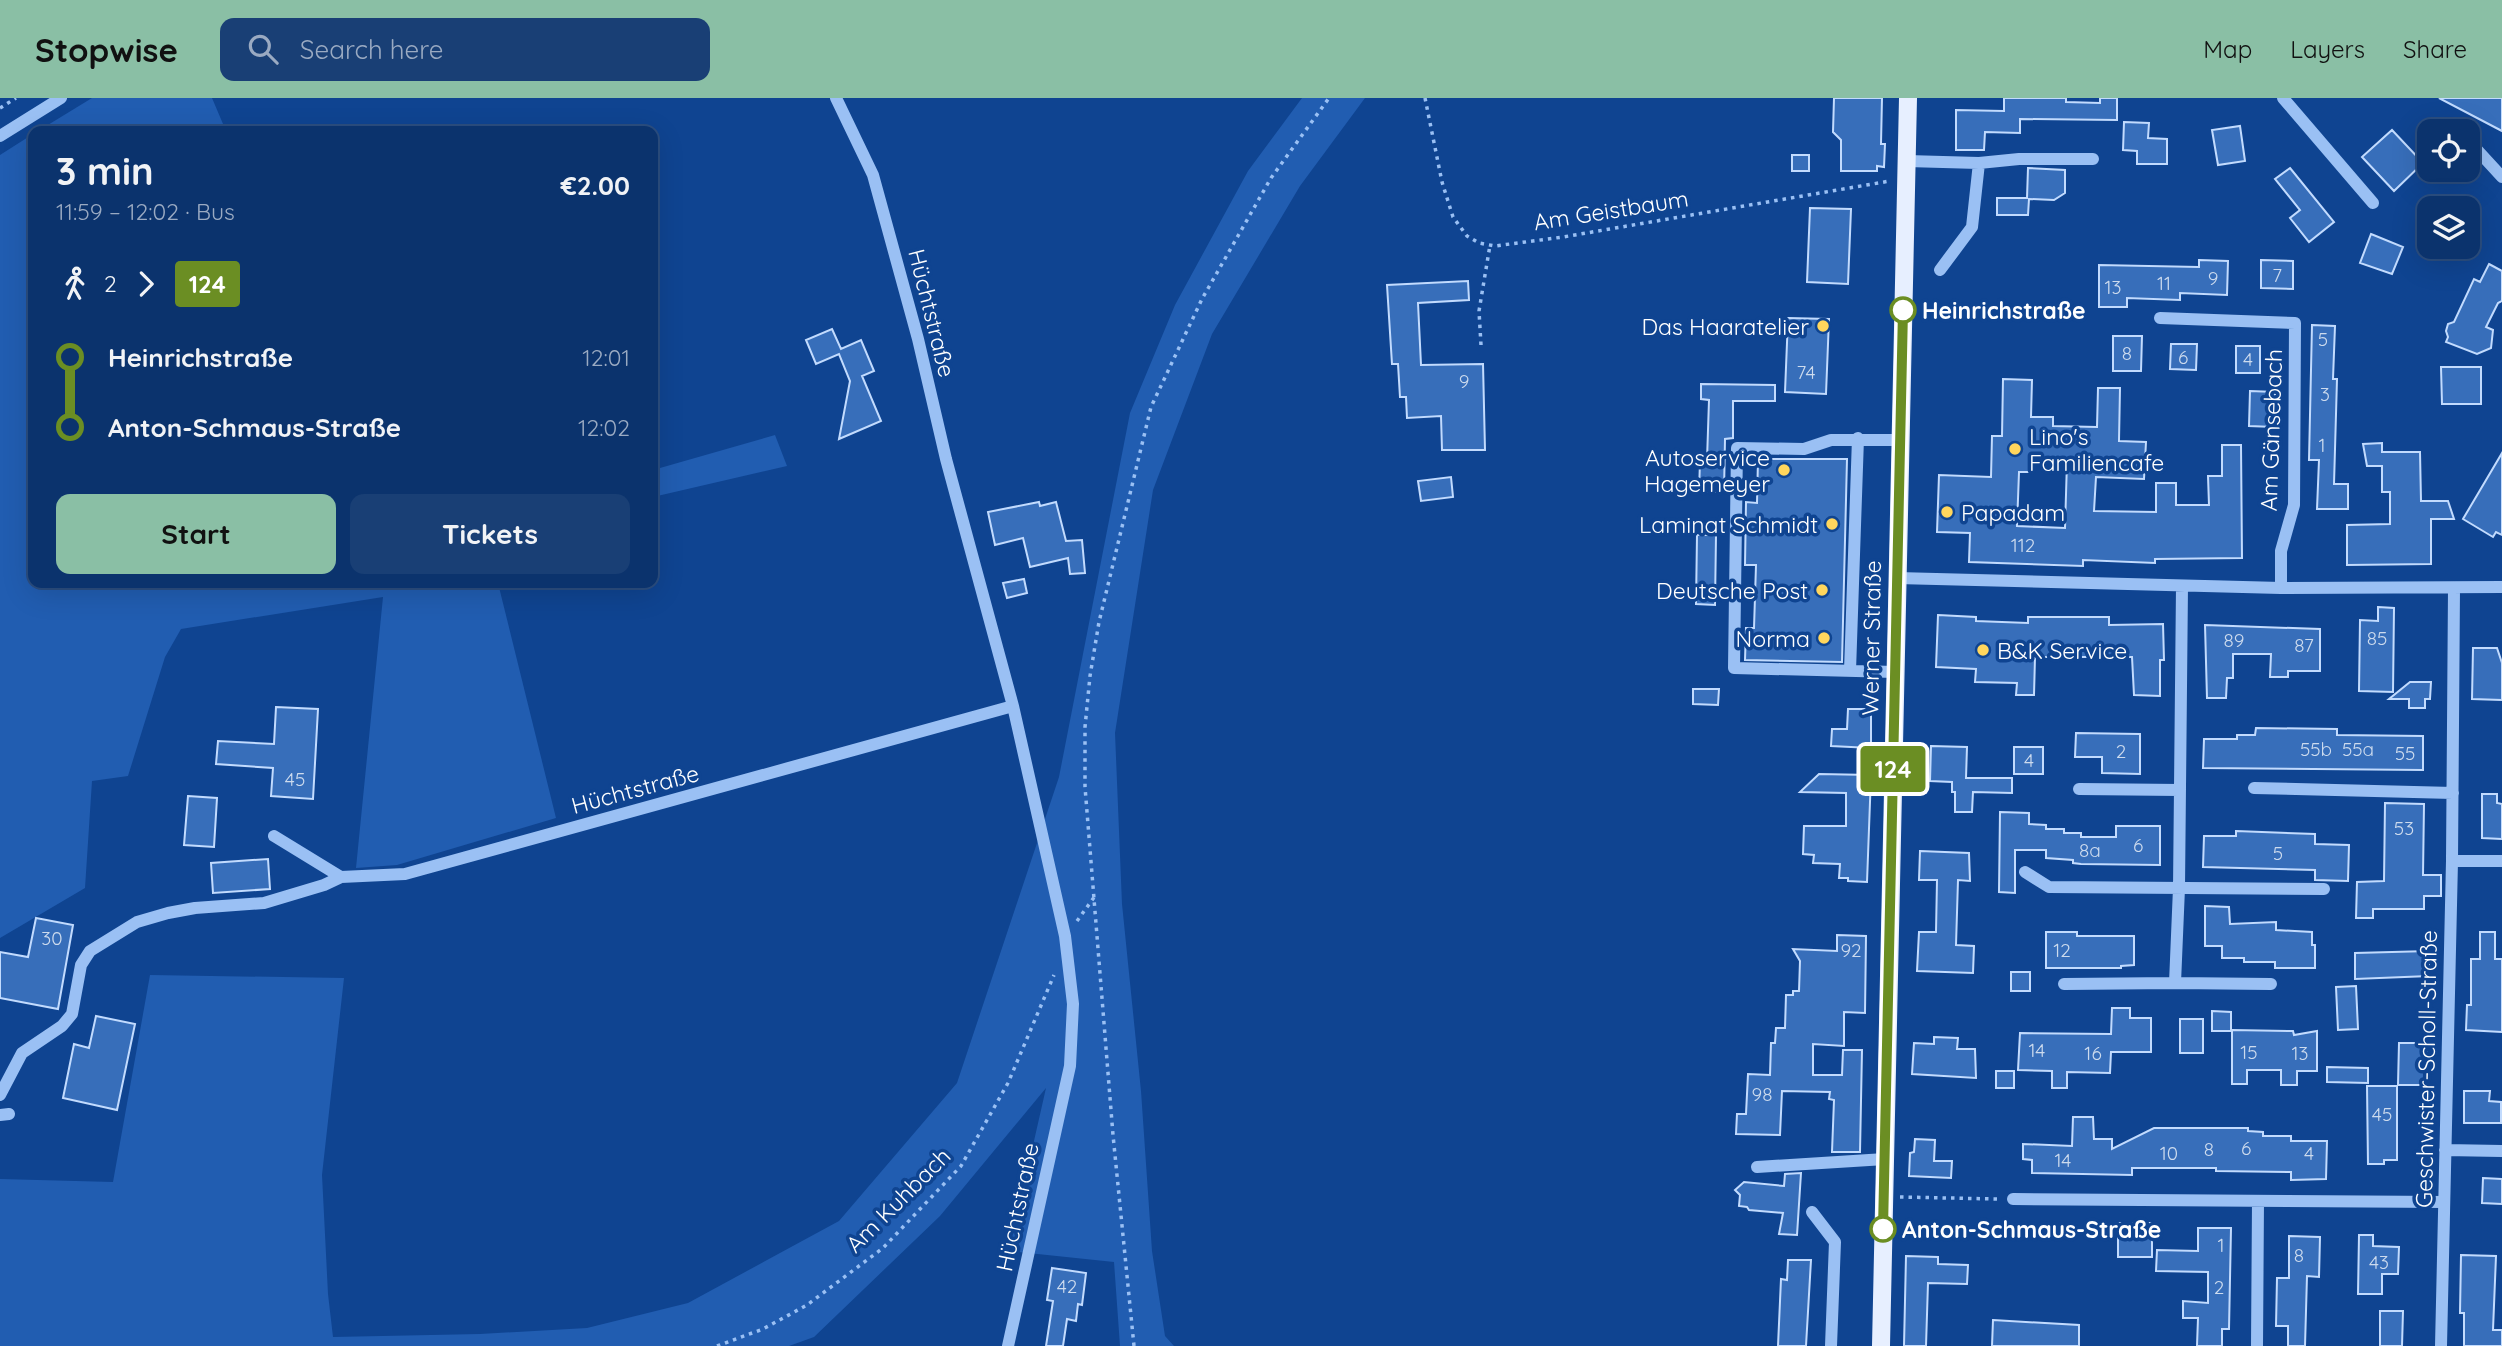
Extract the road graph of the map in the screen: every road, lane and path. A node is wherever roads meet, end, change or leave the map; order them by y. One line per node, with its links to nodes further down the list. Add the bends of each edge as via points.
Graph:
1 (16, 98): 8 (path)
2 (61, 98): 9 (street)
3 (835, 98): 29 (street, Hüchtstraße, via 873,175)
4 (1329, 98): 41 (path, via 1271,178 1202,299 1151,407 1090,676 1085,787)
5 (1425, 98): 16 (path, via 1441,183 1453,216 1467,236)
6 (1908, 98): 13 (main road, Werner Straße)
7 (2283, 98): 15 (street)
8 (0, 108)
9 (0, 136)
10 (2480, 153): 14 (street)
11 (2093, 159): 12 (street)
12 (1979, 163): 13 (street); 17 (street, via 1972,227)
13 (1906, 169): 16 (path, Am Geistbaum, via 1563,237); 21 (main road, Werner Straße)
14 (2502, 177)
15 (2373, 203)
16 (1490, 245): 19 (path, via 1479,310)
17 (1940, 270)
18 (2160, 318): 25 (street, Am Gänsebach, via 2295,323 2294,505 2281,551)
19 (1480, 345)
20 (1858, 438): 21 (street); 27 (street); 27 (street, via 1804,449 1737,449 1734,668)
21 (1900, 440): 22 (main road, Werner Straße)
22 (1897, 578): 23 (street); 28 (main road, Werner Straße)
23 (2182, 586): 25 (street); 32 (street)
24 (2502, 587): 26 (street)
25 (2281, 588): 26 (street)
26 (2454, 588): 33 (street, Geschwister-Scholl-Straße)
27 (1850, 671): 28 (street)
28 (1895, 672): 50 (main road, Werner Straße)
29 (1013, 706): 38 (street, Hüchtstraße, via 405,874); 42 (street, Hüchtstraße)
30 (2254, 788): 33 (street)
31 (2079, 789): 32 (street)
32 (2180, 790): 39 (street)
33 (2453, 793): 35 (street, Geschwister-Scholl-Straße)
34 (274, 836): 38 (street)
35 (2452, 861): 36 (street); 48 (street, Geschwister-Scholl-Straße)
36 (2502, 861)
37 (2025, 872): 39 (street, via 2049,887)
38 (341, 877): 47 (street, Hüchtstraße, via 264,903 168,913 138,922 90,951 81,965 72,1014 22,1053)
39 (2179, 888): 40 (street); 44 (street)
40 (2323, 889)
41 (1095, 897): 42 (path); 59 (path)
42 (1065, 936): 58 (street, Hüchtstraße, via 1073,1004 1070,1066)
43 (1055, 970): 57 (path, Am Kuhbach, via 1008,1083 961,1166 883,1248 807,1305)
44 (2175, 983): 45 (street); 46 (street)
45 (2064, 984)
46 (2271, 984)
47 (0, 1095)
48 (2445, 1150): 49 (street); 55 (street, Geschwister-Scholl-Straße)
49 (2502, 1151)
50 (1885, 1159): 51 (street); 52 (main road, Werner Straße)
51 (1757, 1167)
52 (1884, 1197): 53 (path); 61 (main road, Werner Straße)
53 (2013, 1199): 54 (street)
54 (2258, 1201): 55 (street); 62 (street)
55 (2444, 1202): 63 (street, Geschwister-Scholl-Straße)
56 (1812, 1212): 60 (street, via 1835,1242)
57 (718, 1346)
58 (1008, 1346)
59 (1134, 1346)
60 (1830, 1346)
61 (1881, 1346)
62 (2257, 1346)
63 (2441, 1346)

